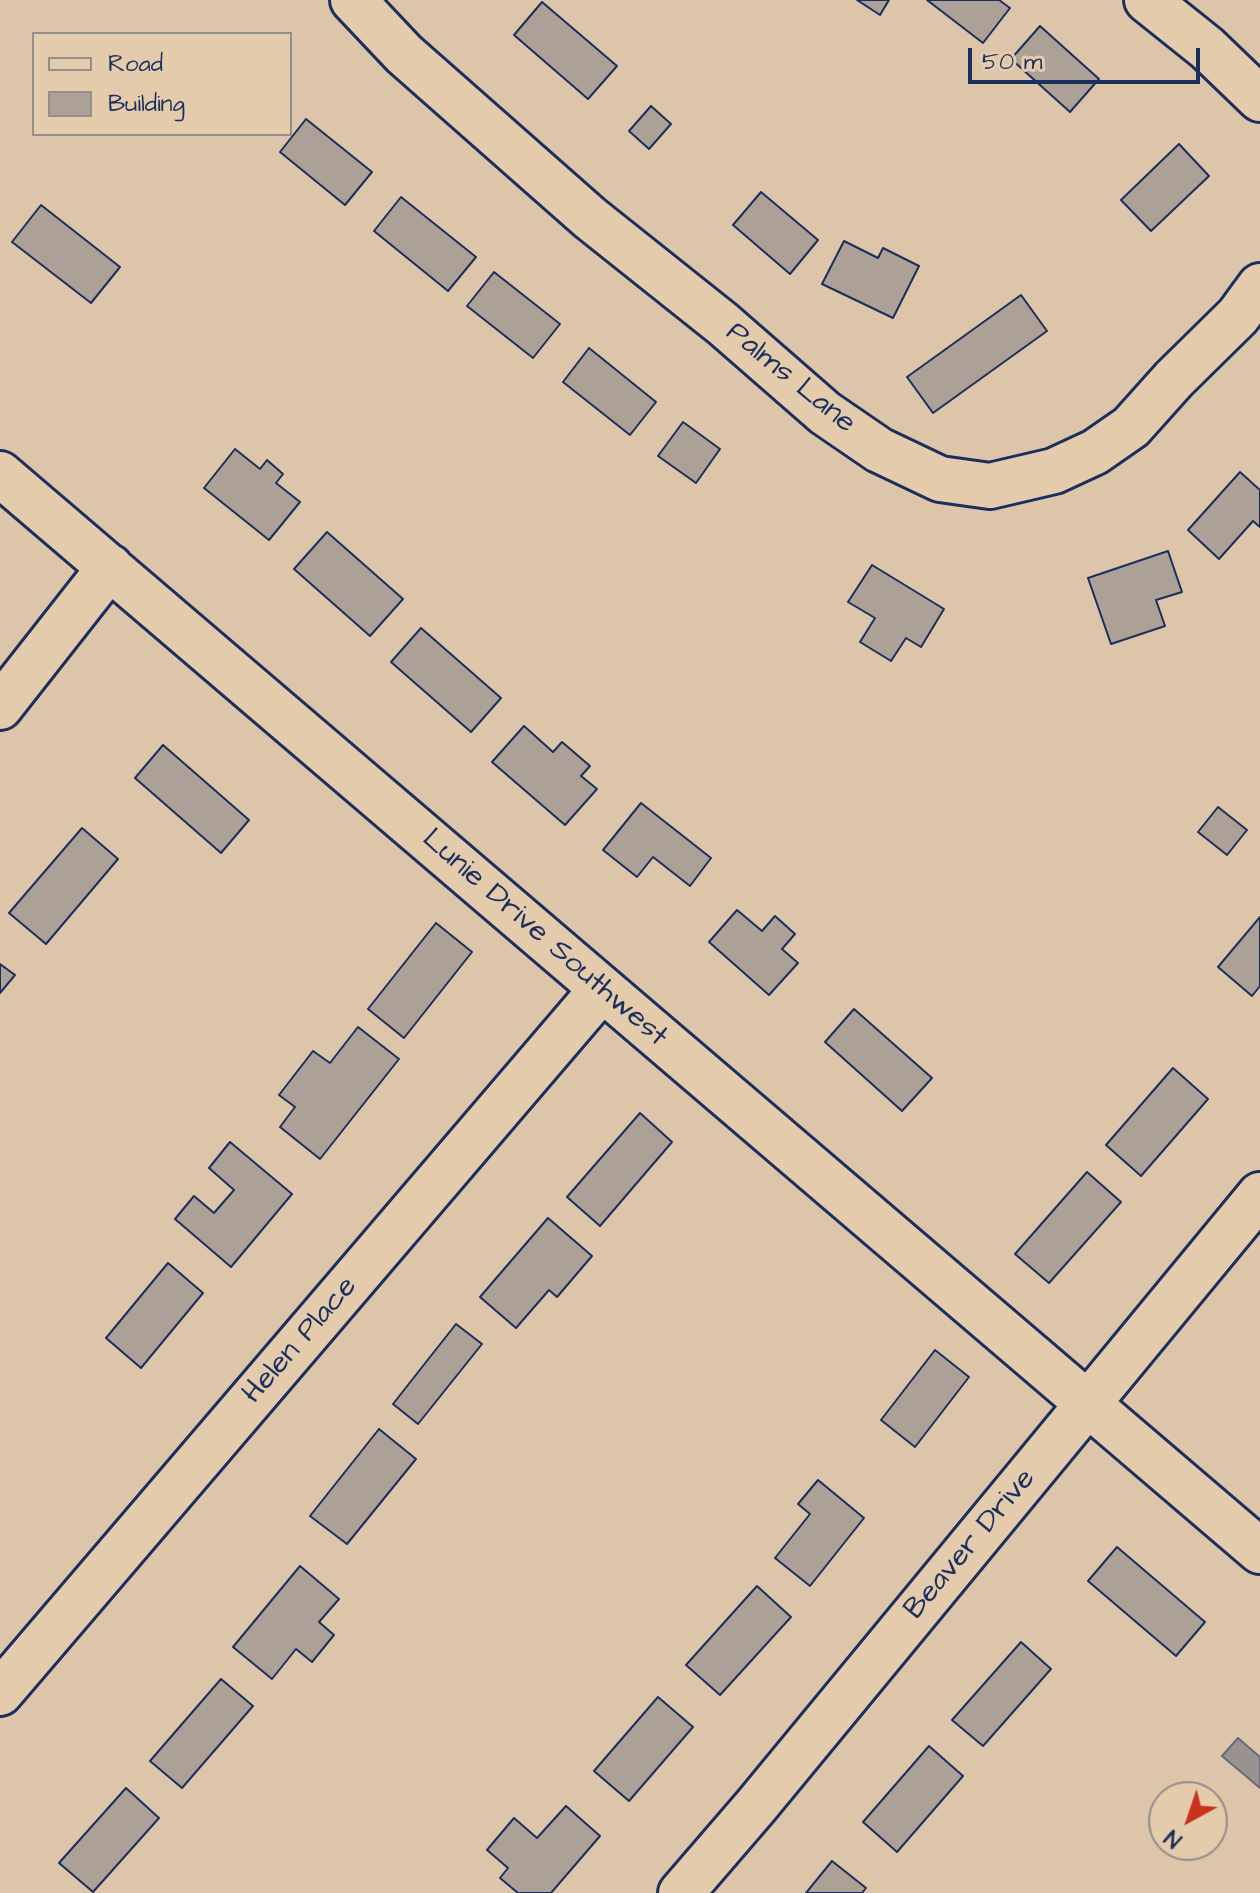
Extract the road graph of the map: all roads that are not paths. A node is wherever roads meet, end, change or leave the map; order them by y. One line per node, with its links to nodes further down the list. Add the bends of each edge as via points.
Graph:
1 (353, 0): 4 (street, Palms Lane, via 404,54 590,218 825,413 879,450 940,479 990,486 1054,471 1095,452 1131,427 1238,316)
2 (1147, 0): 3 (street)
3 (1260, 99)
4 (1260, 286)
5 (0, 474): 6 (street, Lunie Drive Southwest)
6 (110, 567): 7 (street); 8 (street, Lunie Drive Southwest)
7 (0, 707)
8 (602, 989): 10 (street, Lunie Drive Southwest); 12 (street, Helen Place)
9 (1260, 1195): 10 (street, Beaver Drive)
10 (1088, 1403): 11 (street, Lunie Drive Southwest); 13 (street, Beaver Drive)
11 (1260, 1551)
12 (0, 1693)
13 (681, 1893)

